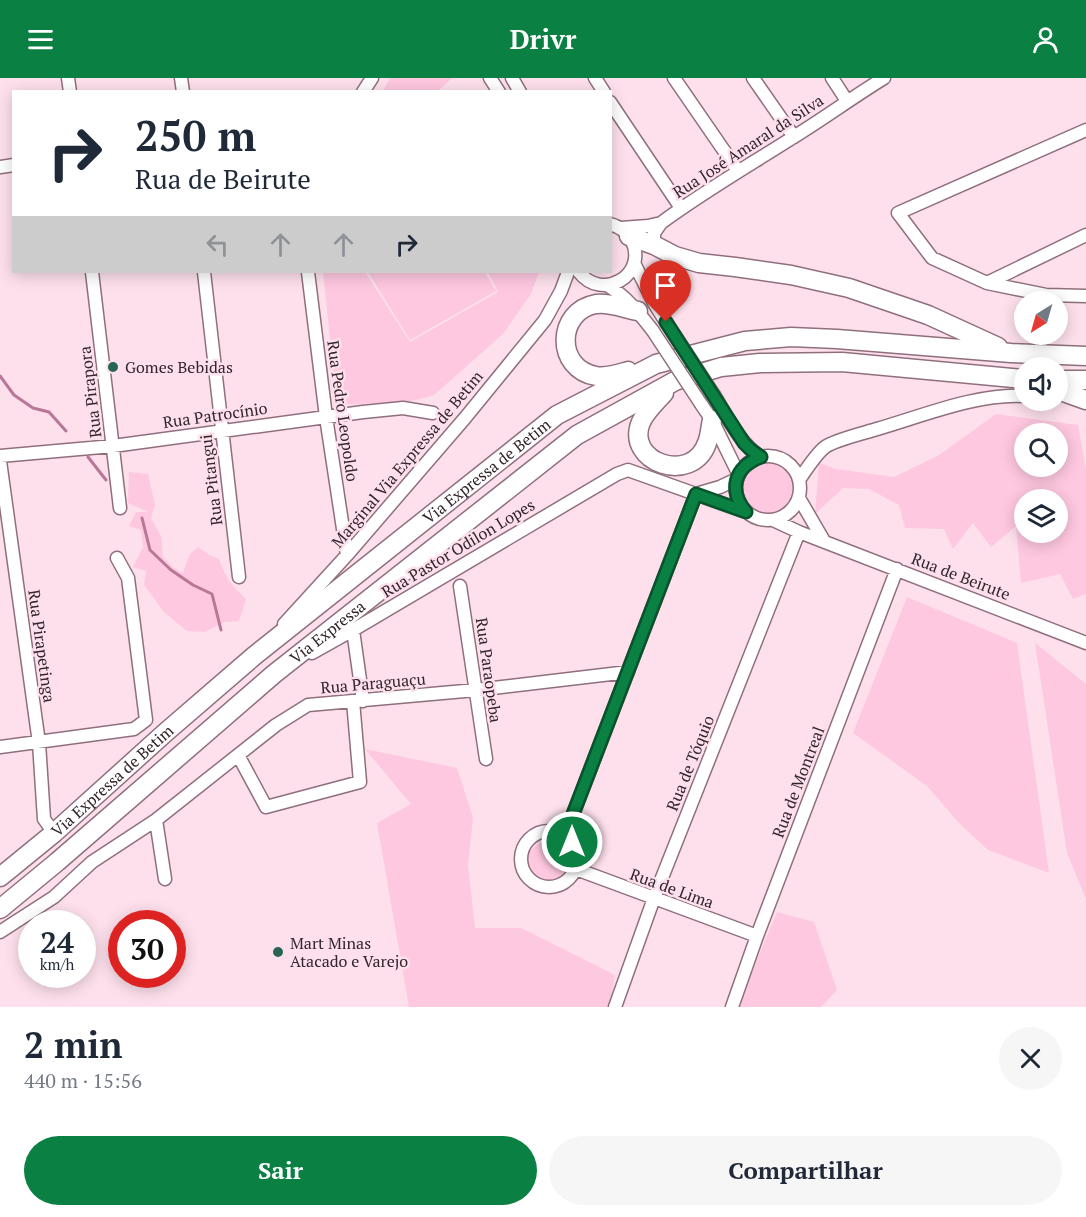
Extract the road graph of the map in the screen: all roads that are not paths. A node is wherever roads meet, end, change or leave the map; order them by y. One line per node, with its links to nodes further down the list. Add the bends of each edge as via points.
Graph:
1 (675, 78): 9 (street)
2 (753, 78): 8 (street)
3 (832, 78): 5 (street)
4 (884, 78): 5 (street, Rua José Amaral da Silva)
5 (847, 101): 8 (street, Rua José Amaral da Silva)
6 (612, 105): 10 (street)
7 (1086, 130): 21 (street, via 898,213 932,258)
8 (794, 137): 9 (street, Rua José Amaral da Silva)
9 (738, 171): 10 (street, Rua José Amaral da Silva)
10 (681, 208): 11 (street, Rua José Amaral da Silva)
11 (661, 223): 12 (street, Rua José Amaral da Silva); 14 (street, via 654,233)
12 (617, 227): 14 (highway); 15 (street, via 634,244)
13 (1086, 236): 21 (street)
14 (654, 245): 25 (highway, via 699,263 791,274 849,288 928,315)
15 (634, 263): 22 (street, via 624,279); 42 (street, bridge, via 654,303 744,443)
16 (92, 273): 40 (street, Rua Pirapora)
17 (204, 273): 39 (street, Rua Pitangui)
18 (308, 273): 37 (street, Rua Pedro Leopoldo)
19 (568, 273): 53 (street, Marginal Via Expressa de Betim, via 545,320)
20 (580, 273): 22 (street, via 588,281)
21 (987, 283): 23 (street, via 1046,295)
22 (607, 285): 24 (street)
23 (1086, 296)
24 (638, 311): 27 (highway, via 611,304 588,306 570,321 565,345 576,366 597,376); 38 (street, bridge)
25 (1011, 353): 26 (highway, Via Expressa de Betim); 27 (highway, Via Expressa de Betim, via 790,338 745,340)
26 (1086, 356)
27 (656, 364): 60 (highway, Via Expressa de Betim, via 557,415)
28 (1014, 378): 31 (highway, via 842,362 721,367)
29 (1068, 380): 30 (highway)
30 (1086, 380)
31 (675, 381): 38 (highway, via 640,424 642,448 649,457 670,467 693,461 702,454); 62 (highway, Via Expressa, via 577,435)
32 (1068, 394): 35 (highway)
33 (1014, 396): 45 (street, via 955,406 847,438 825,447)
34 (1068, 399): 35 (street)
35 (1086, 400)
36 (433, 413): 37 (street, Rua Patrocínio, via 403,408)
37 (326, 417): 39 (street, Rua Patrocínio); 53 (street, Rua Pedro Leopoldo)
38 (712, 420): 44 (street)
39 (222, 430): 40 (street, Rua Patrocínio); 56 (street, Rua Pitangui)
40 (113, 446): 41 (street, Rua Patrocínio); 48 (street, Rua Pirapora)
41 (0, 456)
42 (761, 457): 44 (street, via 744,466); 45 (street, via 784,460)
43 (0, 461): 65 (street, Rua Pirapetinga)
44 (738, 477): 46 (street); 49 (street, via 737,497)
45 (799, 480): 47 (street)
46 (696, 494): 49 (street); 58 (street, Rua Pastor Odilon Lopes, via 628,470 617,474); 61 (street)
47 (799, 498): 50 (street, via 789,513); 52 (street)
48 (120, 508)
49 (746, 512): 50 (street)
50 (772, 520): 51 (street, Rua de Beirute)
51 (799, 532): 52 (street, Rua de Beirute); 75 (street, Rua de Tóquio)
52 (824, 541): 55 (street, Rua de Beirute)
53 (347, 555): 60 (street, Marginal Via Expressa de Betim)
54 (117, 558): 65 (street, via 128,578 146,720 134,729)
55 (897, 569): 59 (street, Rua de Beirute); 78 (street, Rua de Montreal)
56 (239, 577)
57 (460, 586): 63 (street, Rua Paraopeba)
58 (353, 630): 62 (street, Rua Pastor Odilon Lopes); 64 (street)
59 (1086, 643)
60 (254, 656): 70 (highway, Via Expressa de Betim)
61 (628, 672): 63 (street, Rua Paraguaçu); 71 (street)
62 (274, 674): 76 (highway, Via Expressa)
63 (476, 690): 64 (street, Rua Paraguaçu); 68 (street, Rua Paraopeba)
64 (358, 701): 67 (street, Rua Paraguaçu, via 308,705 276,724); 67 (street, via 360,782 266,807)
65 (39, 743): 66 (street); 70 (street, Rua Pirapetinga, via 44,819)
66 (0, 747)
67 (238, 755): 69 (street, Rua Paraguaçu)
68 (486, 759)
69 (156, 819): 74 (street); 77 (street, Rua Paraguaçu, via 92,862 54,897)
70 (54, 833): 73 (highway, Via Expressa de Betim)
71 (565, 835): 72 (street, via 576,850); 72 (street, via 537,833 524,846 521,864 530,880 547,888 565,884)
72 (576, 869): 75 (street, Rua de Lima)
73 (0, 878)
74 (165, 879)
75 (654, 898): 78 (street, Rua de Lima); 79 (street, Rua de Tóquio)
76 (0, 909)
77 (0, 932)
78 (757, 936): 80 (street, Rua de Montreal)
79 (615, 1007)
80 (732, 1007)

